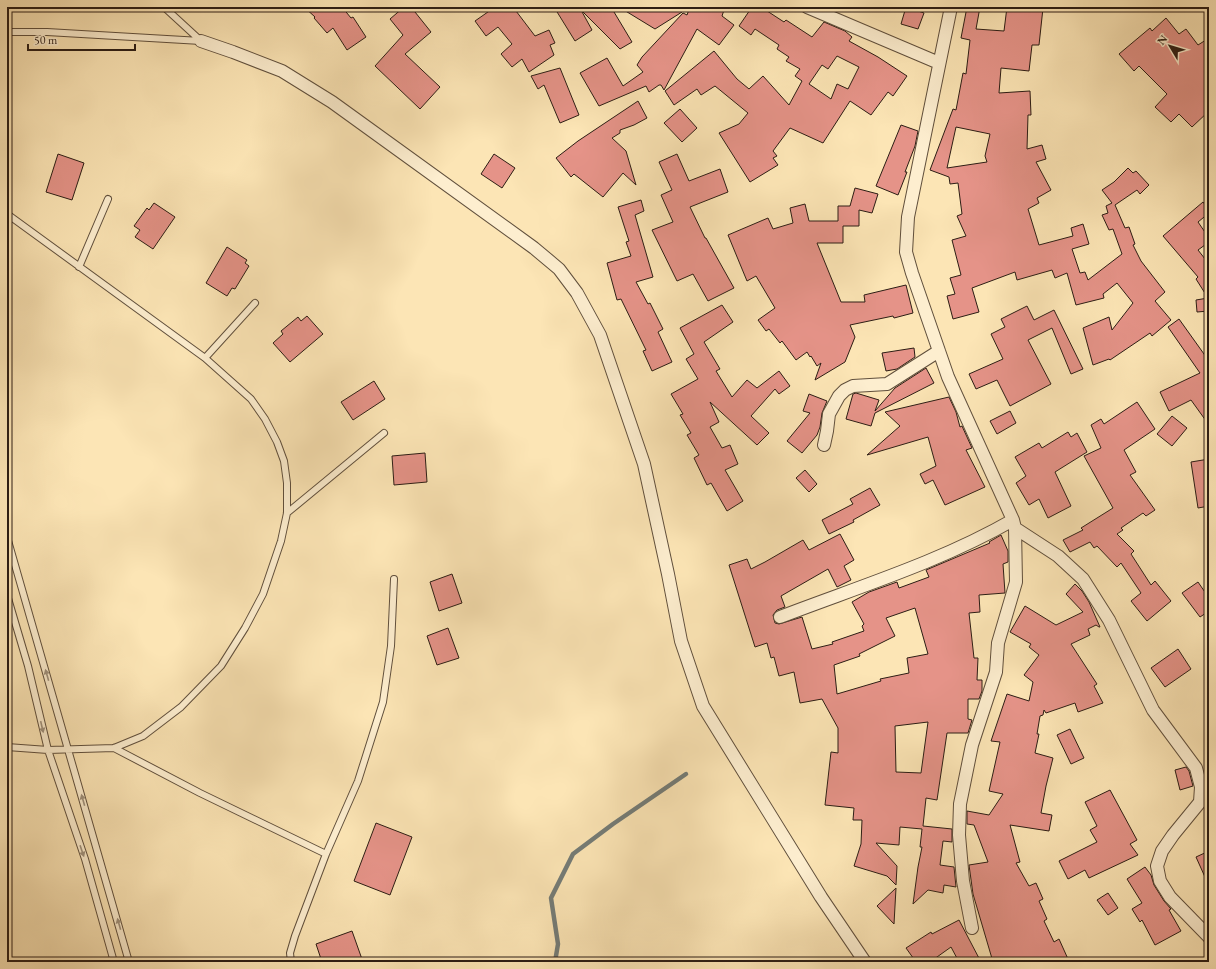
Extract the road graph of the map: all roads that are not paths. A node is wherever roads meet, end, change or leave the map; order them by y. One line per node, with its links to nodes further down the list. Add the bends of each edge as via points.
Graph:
1 (164, 7): 5 (lane)
2 (808, 7): 6 (street)
3 (951, 7): 6 (street)
4 (7, 32): 5 (lane, via 47,32)
5 (201, 42): 32 (street, via 282,71 332,102 534,248 559,269 577,293 600,335 644,464 681,641 703,706 821,897)
6 (939, 63): 11 (street, via 908,217 906,252)
7 (108, 199): 9 (lane)
8 (7, 214): 9 (lane)
9 (79, 267): 12 (lane)
10 (255, 303): 12 (lane)
11 (939, 351): 14 (street, via 887,384 853,386 845,390 829,414); 16 (street, via 948,377)
12 (205, 358): 15 (lane, via 251,399 271,430 284,461)
13 (384, 433): 15 (lane)
14 (824, 445)
15 (287, 513): 22 (lane, via 281,541 263,594 246,628 221,666 181,707 143,736)
16 (1014, 524): 20 (street, via 928,561); 25 (street, via 1058,556 1084,580 1109,620 1153,710 1196,768); 27 (street, via 1016,582 998,643 996,672 972,745 960,804 959,834 963,881)
17 (7, 537): 24 (lane, one-way to 17)
18 (394, 579): 26 (lane, via 391,646 383,702 358,781)
19 (7, 595): 23 (lane, one-way to 23, via 28,666)
20 (780, 617)
21 (7, 747): 23 (lane)
22 (114, 748): 24 (lane); 26 (lane)
23 (48, 750): 24 (lane); 29 (lane, one-way to 29, via 85,860)
24 (68, 750): 30 (lane, one-way to 24)
25 (1205, 806): 28 (street, via 1173,835 1162,851 1157,866 1160,881 1170,897)
26 (326, 854): 31 (lane, via 295,936 290,953)
27 (972, 928)
28 (1209, 937)
29 (114, 962)
30 (129, 962)
31 (291, 962)
32 (865, 962)

